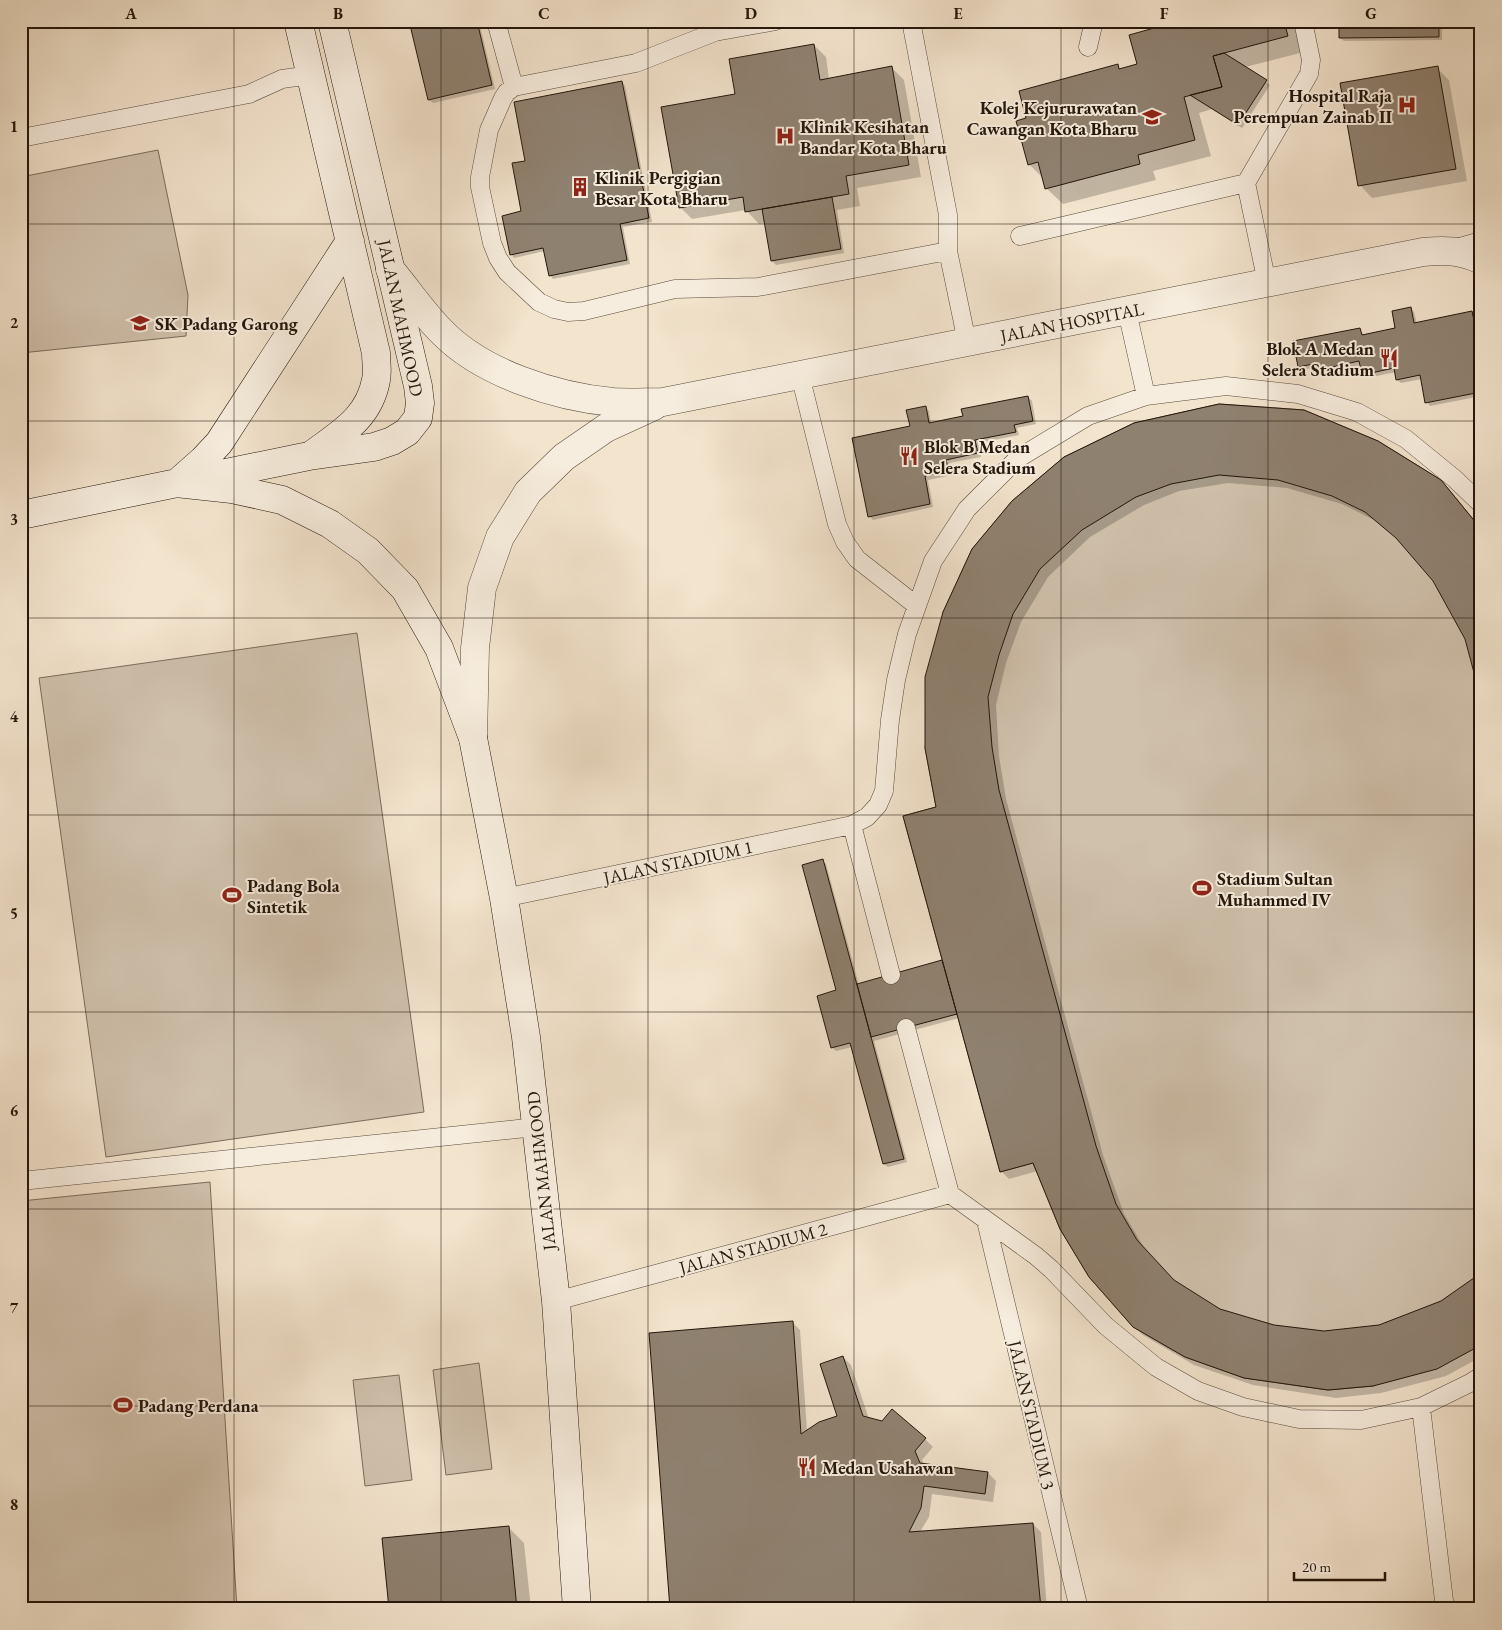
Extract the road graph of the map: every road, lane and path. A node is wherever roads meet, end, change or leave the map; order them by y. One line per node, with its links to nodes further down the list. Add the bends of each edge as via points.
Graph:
1 (298, 21): 9 (main road, JALAN MAHMOOD)
2 (332, 21): 19 (main road, JALAN MAHMOOD)
3 (496, 21): 10 (lane)
4 (776, 21): 10 (lane, via 715,32 636,63)
5 (911, 21): 17 (lane, via 948,215)
6 (1094, 21): 8 (lane)
7 (1303, 21): 12 (lane, via 1311,60 1309,74)
8 (1088, 47)
9 (311, 75): 11 (lane, via 282,79 249,94); 14 (main road, JALAN MAHMOOD)
10 (514, 87): 17 (lane, via 503,98 489,130 480,187 498,258 507,272 539,302 554,309 584,311 675,289 758,287)
11 (21, 138)
12 (1246, 184): 13 (lane); 20 (lane)
13 (1020, 236)
14 (350, 241): 26 (main road, JALAN MAHMOOD, via 376,353 377,378 371,401 360,418); 27 (main road, via 219,443)
15 (1481, 241): 16 (lane, JALAN HOSPITAL)
16 (1447, 250): 18 (main road); 20 (main road, JALAN HOSPITAL)
17 (948, 251): 22 (lane)
18 (1481, 260)
19 (390, 269): 25 (main road, JALAN HOSPITAL, via 441,332 480,362 521,381 571,396 613,402); 26 (main road, JALAN MAHMOOD, via 418,386 418,418 408,432 392,442)
20 (1267, 283): 21 (main road, JALAN HOSPITAL)
21 (1127, 311): 22 (main road, JALAN HOSPITAL); 24 (lane)
22 (967, 342): 23 (main road, JALAN HOSPITAL)
23 (800, 375): 25 (main road, JALAN HOSPITAL); 30 (lane, via 837,524 845,542 857,559)
24 (1146, 396): 28 (lane, via 1226,386 1298,394 1357,412 1406,439); 30 (lane, via 1088,416 1017,459 967,509 933,561)
25 (662, 402): 31 (main road, JALAN HOSPITAL, via 606,428 564,457 528,492 500,537 482,588 475,648)
26 (309, 456): 27 (main road)
27 (176, 483): 29 (main road); 31 (main road, via 232,488 282,500 330,524 368,551 405,588 439,648)
28 (1481, 504)
29 (21, 515)
30 (917, 606): 32 (lane, via 896,680 884,791 878,805)
31 (473, 738): 33 (main road, JALAN MAHMOOD)
32 (852, 825): 33 (lane, JALAN STADIUM 1); 34 (lane)
33 (504, 898): 36 (main road, JALAN MAHMOOD, via 526,1037)
34 (891, 975)
35 (906, 1028): 38 (lane)
36 (536, 1127): 37 (lane); 40 (main road, JALAN MAHMOOD)
37 (21, 1180)
38 (950, 1194): 39 (lane); 40 (lane, JALAN STADIUM 2)
39 (986, 1221): 42 (lane, via 1041,1260 1106,1326 1156,1368 1198,1391 1243,1407 1299,1419 1361,1420); 44 (lane, JALAN STADIUM 3)
40 (556, 1301): 43 (main road, JALAN MAHMOOD)
41 (1481, 1376): 42 (lane)
42 (1421, 1407): 45 (lane)
43 (578, 1607)
44 (1079, 1609)
45 (1445, 1609)

